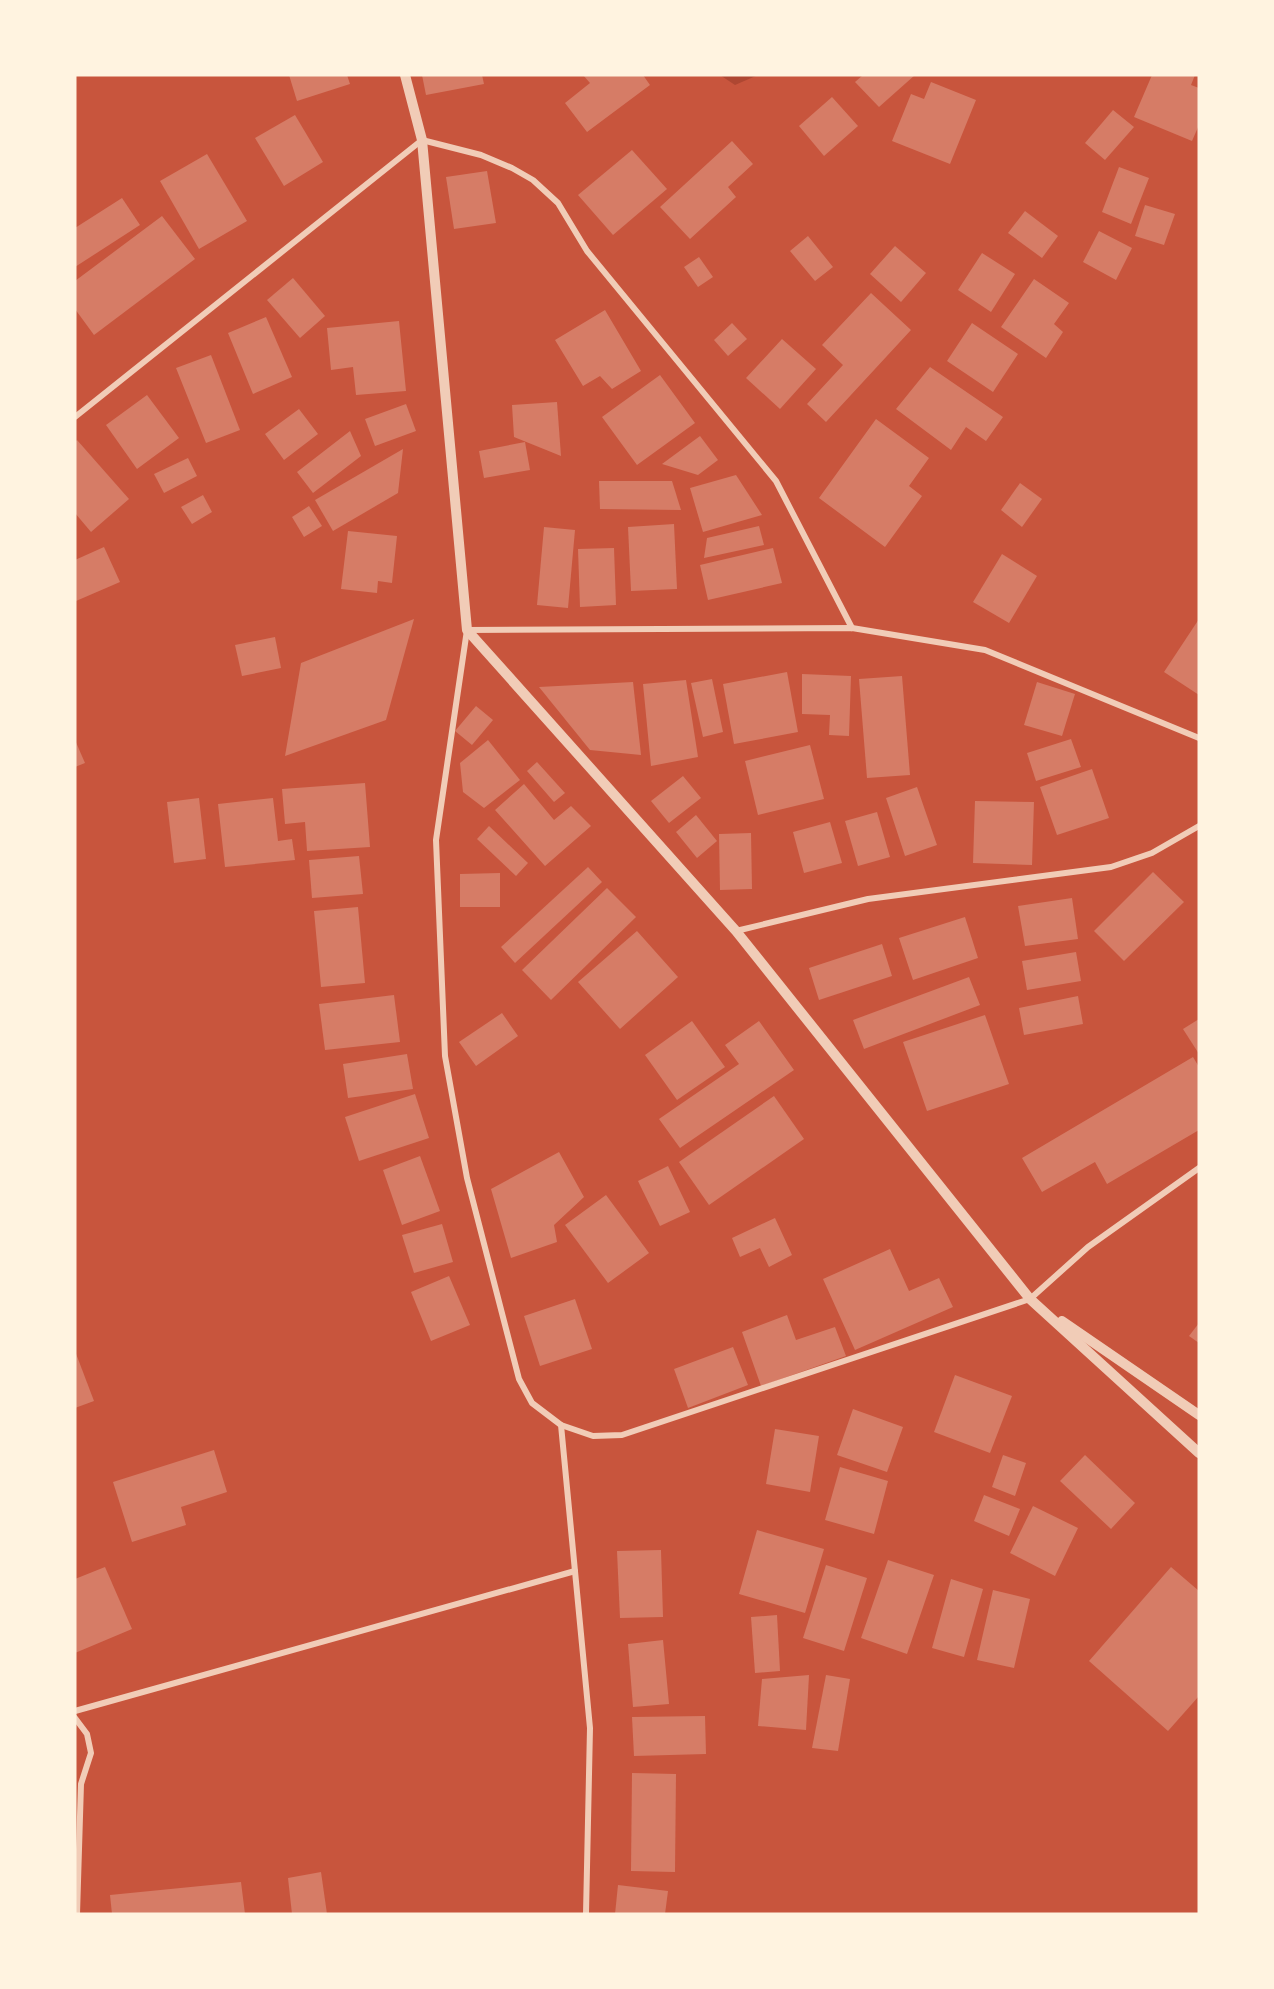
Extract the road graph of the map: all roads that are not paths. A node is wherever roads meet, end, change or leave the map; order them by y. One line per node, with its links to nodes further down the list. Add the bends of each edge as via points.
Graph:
1 (405, 75): 2 (street)
2 (422, 140): 3 (street); 4 (street, via 481,155 512,168 533,180 558,203 587,251 776,481); 5 (street)
3 (75, 417)
4 (852, 628): 5 (street); 6 (street, via 985,650)
5 (466, 630): 8 (street); 12 (street, via 436,840 445,1056 467,1179 519,1379 532,1403)
6 (1199, 738)
7 (1199, 826): 8 (street, via 1152,853 1111,867 868,898)
8 (736, 931): 10 (street)
9 (1199, 1168): 10 (street, via 1088,1247)
10 (1030, 1299): 11 (street); 12 (street, via 622,1435 593,1436); 13 (street)
11 (1199, 1415)
12 (561, 1425): 14 (street)
13 (1199, 1453)
14 (575, 1571): 15 (street); 18 (street, via 590,1728)
15 (75, 1711)
16 (75, 1718): 17 (street, via 87,1734 91,1753 81,1784)
17 (77, 1914)
18 (586, 1914)

